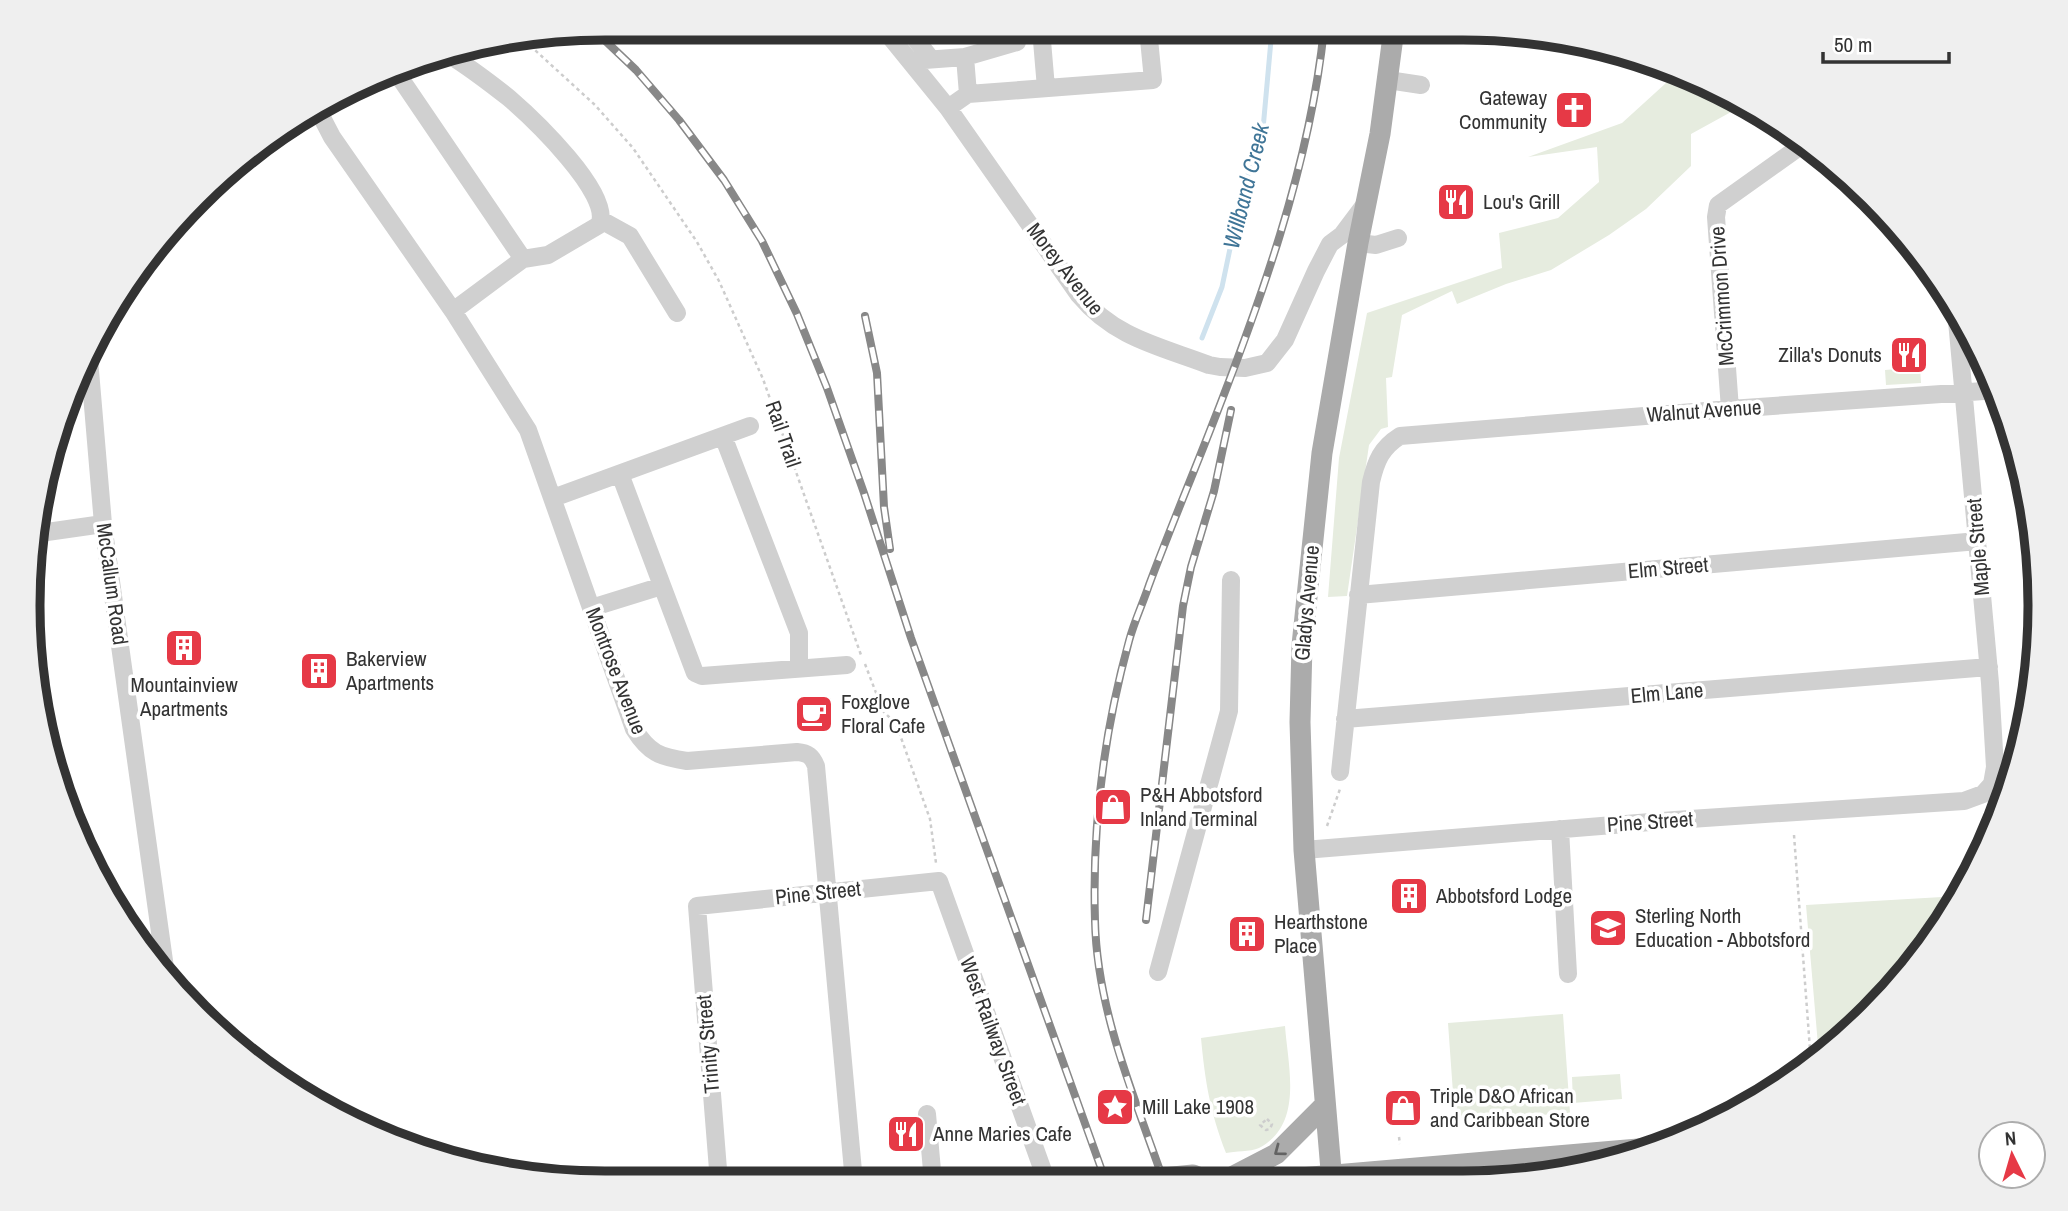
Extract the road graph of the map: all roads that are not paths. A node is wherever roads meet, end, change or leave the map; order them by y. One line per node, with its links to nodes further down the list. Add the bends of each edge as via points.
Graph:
1 (893, 40): 10 (street, Morey Avenue)
2 (916, 40): 8 (street)
3 (1017, 40): 7 (street)
4 (1042, 40): 14 (street)
5 (1149, 40): 14 (street, via 1153,80)
6 (1393, 40): 12 (main road, Gladys Avenue)
7 (965, 57): 8 (street); 15 (street)
8 (931, 60): 10 (street)
9 (457, 61): 20 (street, via 509,99 569,158 590,186)
10 (911, 61): 16 (street, Morey Avenue)
11 (401, 79): 23 (street)
12 (1388, 80): 13 (street); 19 (main road, Gladys Avenue)
13 (1421, 85)
14 (1046, 88): 15 (street)
15 (968, 94): 16 (street)
16 (948, 108): 19 (street, Morey Avenue, via 1091,309 1120,331 1220,367 1267,363 1285,341 1330,244)
17 (322, 117): 24 (street, Montrose Avenue)
18 (1796, 149): 30 (street, McCrimmon Drive, via 1718,205)
19 (1366, 203): 22 (main road, Gladys Avenue)
20 (601, 220): 23 (street, via 548,255); 25 (street, via 630,236)
21 (1398, 238): 22 (street)
22 (1358, 243): 49 (main road, Gladys Avenue, via 1322,453 1304,621 1300,722)
23 (523, 260): 24 (street)
24 (453, 311): 34 (street, Montrose Avenue, via 522,418)
25 (677, 313)
26 (1958, 335): 29 (street, Maple Street)
27 (90, 374): 35 (street, McCallum Road)
28 (1986, 391): 29 (street, Walnut Avenue)
29 (1964, 392): 30 (street, Walnut Avenue); 37 (street, Maple Street)
30 (1730, 409): 40 (street, Walnut Avenue, via 1400,436 1376,460 1370,482)
31 (750, 426): 32 (street)
32 (723, 436): 33 (street); 44 (street, via 799,633)
33 (620, 474): 34 (street); 39 (street)
34 (553, 498): 41 (street, Montrose Avenue)
35 (103, 524): 36 (street); 53 (street, McCallum Road)
36 (45, 532)
37 (1978, 541): 40 (street, Elm Street); 43 (street, Maple Street)
38 (1231, 580): 54 (street, via 1229,711)
39 (662, 586): 41 (street); 44 (street, via 695,673)
40 (1358, 595): 45 (street)
41 (591, 608): 51 (street, Montrose Avenue, via 634,729 647,748 687,761 797,752 813,759)
42 (847, 665): 44 (street)
43 (1989, 667): 45 (street, Elm Lane); 47 (street, Maple Street)
44 (799, 669)
45 (1345, 719): 46 (street)
46 (1340, 772)
47 (1992, 784): 48 (street, Pine Street, via 1983,794 1964,801)
48 (1560, 830): 49 (street, Pine Street); 55 (street)
49 (1304, 850): 56 (main road, Gladys Avenue)
50 (939, 881): 51 (street, Pine Street); 62 (street, West Railway Street)
51 (828, 892): 52 (street, Pine Street); 60 (street, Montrose Avenue)
52 (697, 906): 59 (street, Trinity Street)
53 (164, 958)
54 (1158, 972)
55 (1569, 974)
56 (1325, 1105): 63 (main road, one-way to 63, via 1276,1154); 64 (main road, Gladys Avenue)
57 (927, 1114): 61 (street)
58 (1542, 1165): 65 (main road)
59 (718, 1171)
60 (853, 1171)
61 (932, 1171)
62 (1042, 1171)
63 (1243, 1171)
64 (1330, 1171)
65 (1452, 1171)

